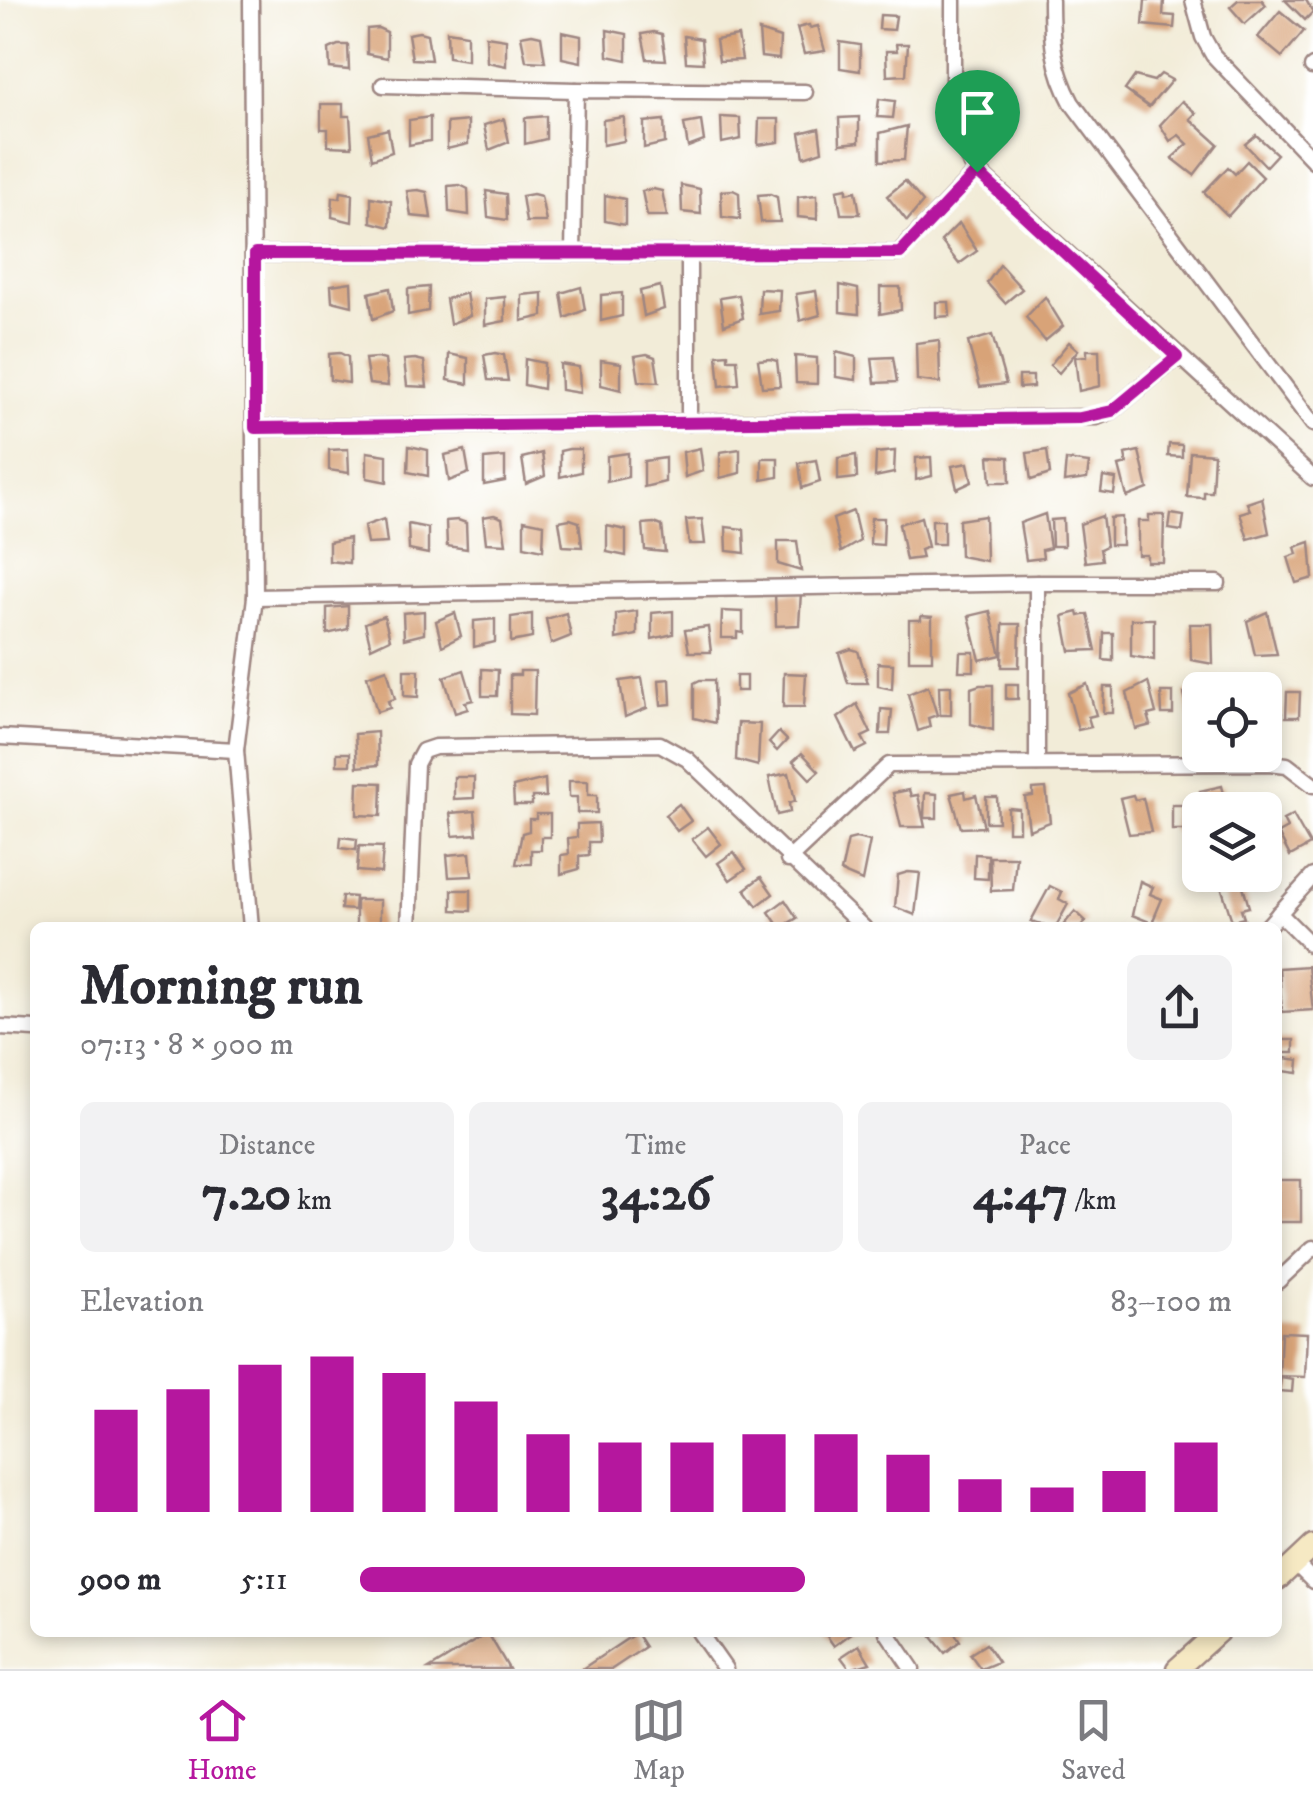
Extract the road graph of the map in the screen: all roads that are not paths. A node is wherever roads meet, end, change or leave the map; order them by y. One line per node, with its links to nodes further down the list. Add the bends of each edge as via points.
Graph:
1 (252, 0): 12 (street)
2 (953, 0): 9 (street, via 953,122)
3 (1051, 0): 15 (street, via 1051,49 1072,103)
4 (1193, 0): 8 (street, via 1213,55)
5 (383, 85): 6 (street)
6 (576, 90): 7 (street); 10 (street)
7 (805, 92)
8 (1313, 160)
9 (977, 172): 11 (street, via 900,253); 13 (street)
10 (573, 253): 11 (street); 12 (street)
11 (688, 253): 14 (street)
12 (255, 254): 16 (street)
13 (1177, 357): 14 (street, via 1097,417); 17 (street)
14 (688, 422): 16 (street)
15 (1313, 424)
16 (255, 428): 20 (street)
17 (1313, 478)
18 (1218, 583): 19 (street)
19 (1037, 584): 20 (street); 23 (street)
20 (255, 597): 22 (street)
21 (0, 736): 22 (street)
22 (236, 750): 28 (street)
23 (1036, 764): 24 (street, via 1287,764); 25 (street, via 889,764)
24 (1313, 785)
25 (788, 860): 29 (street, via 687,759 660,744 435,747 423,751 416,764); 30 (street)
26 (1313, 876): 27 (street)
27 (1279, 914): 31 (street); 32 (street)
28 (250, 922)
29 (409, 922)
30 (857, 922)
31 (1272, 922)
32 (1313, 947)
33 (0, 1027): 34 (street)
34 (30, 1029)
35 (1313, 1248): 36 (street)
36 (1282, 1277)
37 (1313, 1546): 38 (main road)
38 (1295, 1563): 39 (main road); 40 (street)
39 (1282, 1574)
40 (1313, 1581)
41 (702, 1637): 44 (street)
42 (890, 1637): 45 (street)
43 (1212, 1637): 46 (main road)
44 (724, 1669)
45 (912, 1669)
46 (1177, 1669)

